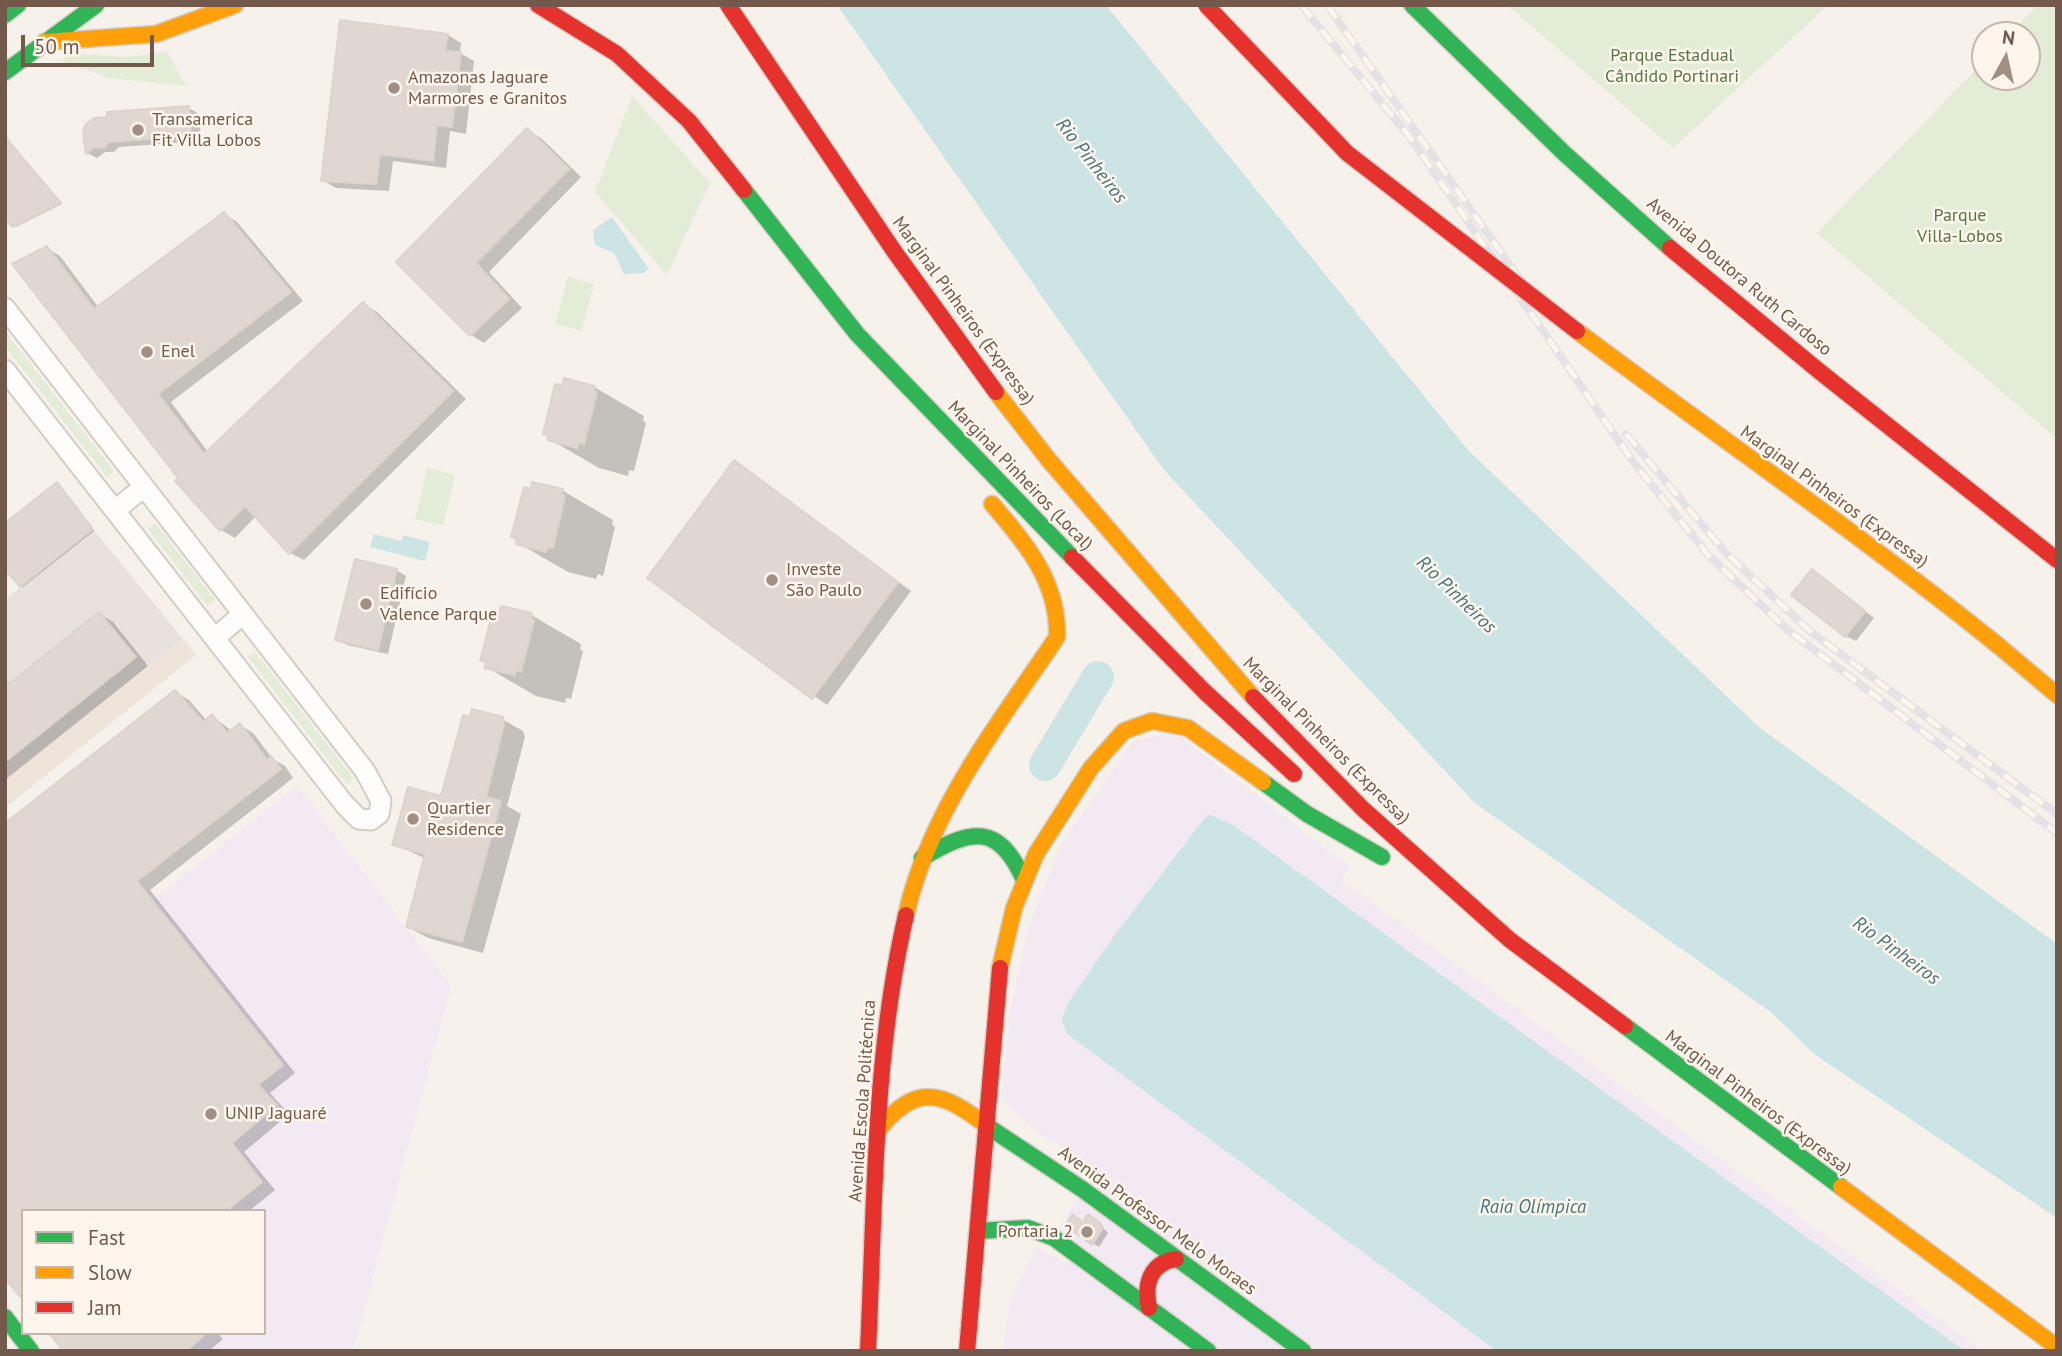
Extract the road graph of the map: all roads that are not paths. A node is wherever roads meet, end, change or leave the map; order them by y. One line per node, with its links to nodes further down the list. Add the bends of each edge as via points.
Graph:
1 (18, 5): 8 (main road)
2 (96, 5): 9 (main road)
3 (235, 5): 9 (main road, via 156,34)
4 (538, 5): 12 (main road, Marginal Pinheiros (Local), via 617,54 689,121)
5 (728, 5): 27 (main road, Marginal Pinheiros (Expressa), via 902,262 1048,458 1262,708 1363,809)
6 (1206, 5): 21 (main road, Marginal Pinheiros (Expressa), bridge, via 1285,92 1400,197 1716,436 1904,569)
7 (1412, 5): 18 (main road, Avenida Doutora Ruth Cardoso, via 1596,183 1974,498)
8 (5, 15)
9 (44, 42): 10 (main road)
10 (5, 72)
11 (5, 308): 15 (street)
12 (857, 334): 14 (main road, via 885,379); 22 (main road, Marginal Pinheiros (Local), via 1205,692)
13 (5, 370): 17 (street)
14 (947, 452)
15 (144, 487): 17 (street); 19 (street)
16 (982, 493): 24 (main road, Avenida Escola Politécnica, via 1033,558 1055,597 1058,638 950,796)
17 (115, 510): 20 (street)
18 (2057, 560)
19 (243, 614): 20 (street); 20 (street, via 365,771 382,801 375,817 354,816)
20 (215, 638)
21 (2057, 695)
22 (1302, 781)
23 (1332, 810): 25 (main road, via 1387,861 1307,814 1188,728 1155,719 1137,721 1091,767)
24 (922, 858): 25 (main road, via 958,837 986,834 1012,851); 29 (main road, Avenida Escola Politécnica, via 892,975)
25 (1024, 880): 28 (main road, via 996,998)
26 (1417, 880): 27 (main road)
27 (1510, 940): 34 (main road, Marginal Pinheiros (Expressa))
28 (987, 1126): 29 (main road, Avenida Professor Melo Moraes, via 949,1099 935,1096 887,1116); 30 (main road); 31 (main road, Avenida Professor Melo Moraes, via 1073,1182)
29 (877, 1132): 36 (main road, Avenida Escola Politécnica)
30 (978, 1231): 32 (main road, via 1040,1231); 37 (main road)
31 (1176, 1259): 32 (main road, via 1154,1269 1145,1294); 39 (main road, Avenida Professor Melo Moraes)
32 (1149, 1308): 38 (main road)
33 (5, 1317): 35 (main road)
34 (2057, 1347)
35 (32, 1351)
36 (868, 1351)
37 (967, 1351)
38 (1208, 1351)
39 (1303, 1351)

